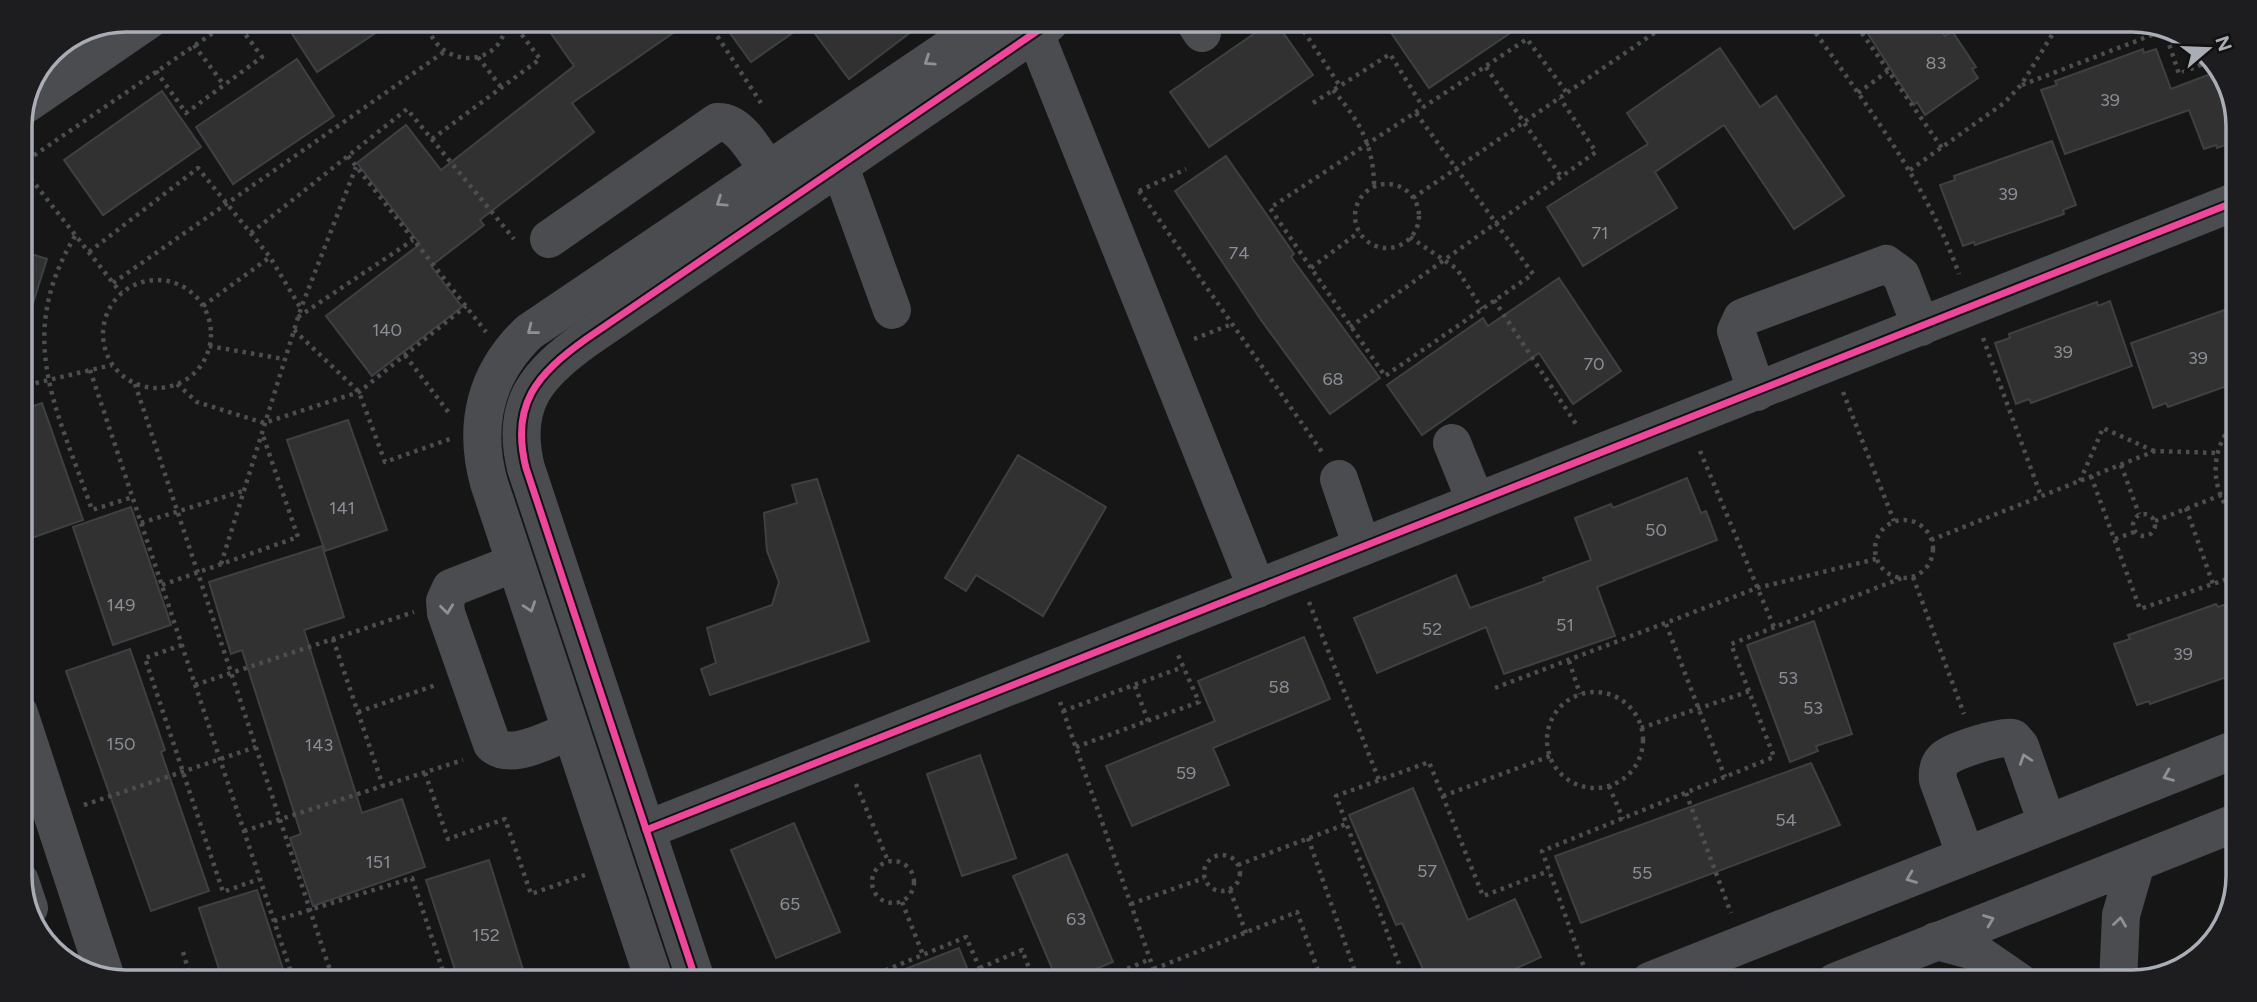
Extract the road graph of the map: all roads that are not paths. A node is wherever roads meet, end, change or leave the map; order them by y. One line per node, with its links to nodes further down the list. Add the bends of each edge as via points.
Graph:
1 (131, 32): 5 (street)
2 (973, 32): 7 (street, one-way to 7)
3 (1036, 32): 6 (street)
4 (1043, 32): 18 (street, via 1105,208)
5 (36, 97)
6 (840, 167): 10 (street); 24 (street, via 563,355 544,372 524,409 520,434 526,468)
7 (768, 170): 9 (street, via 737,129 717,122); 17 (street, one-way to 17, via 529,332 506,358 460,431 483,460)
8 (2225, 206): 11 (street)
9 (534, 242)
10 (892, 310)
11 (1921, 327): 12 (street); 12 (street, via 1902,275 1886,264 1749,314 1736,331)
12 (1757, 391): 15 (street)
13 (1452, 443): 15 (street)
14 (1339, 479): 16 (street)
15 (1476, 502): 16 (street)
16 (1362, 547): 18 (street)
17 (515, 563): 19 (street, one-way to 19); 19 (street, one-way to 19, via 451,588 444,601 446,613 489,737 498,749 512,751)
18 (1257, 589): 24 (street)
19 (572, 731): 29 (street)
20 (32, 752): 28 (street)
21 (2226, 753): 22 (street, one-way to 22)
22 (2047, 823): 25 (street); 25 (street, one-way to 25, via 2017,741 2006,736 1947,757 1937,774)
23 (2226, 827): 26 (street)
24 (646, 830): 30 (street)
25 (1966, 856): 31 (street, one-way to 31)
26 (2136, 863): 27 (street, one-way to 26); 34 (street, one-way to 26, via 2121,915)
27 (1936, 941): 32 (street); 33 (street, via 1974,951)
28 (103, 968)
29 (651, 970)
30 (693, 970)
31 (1677, 970)
32 (1865, 970)
33 (2002, 970)
34 (2119, 970)

